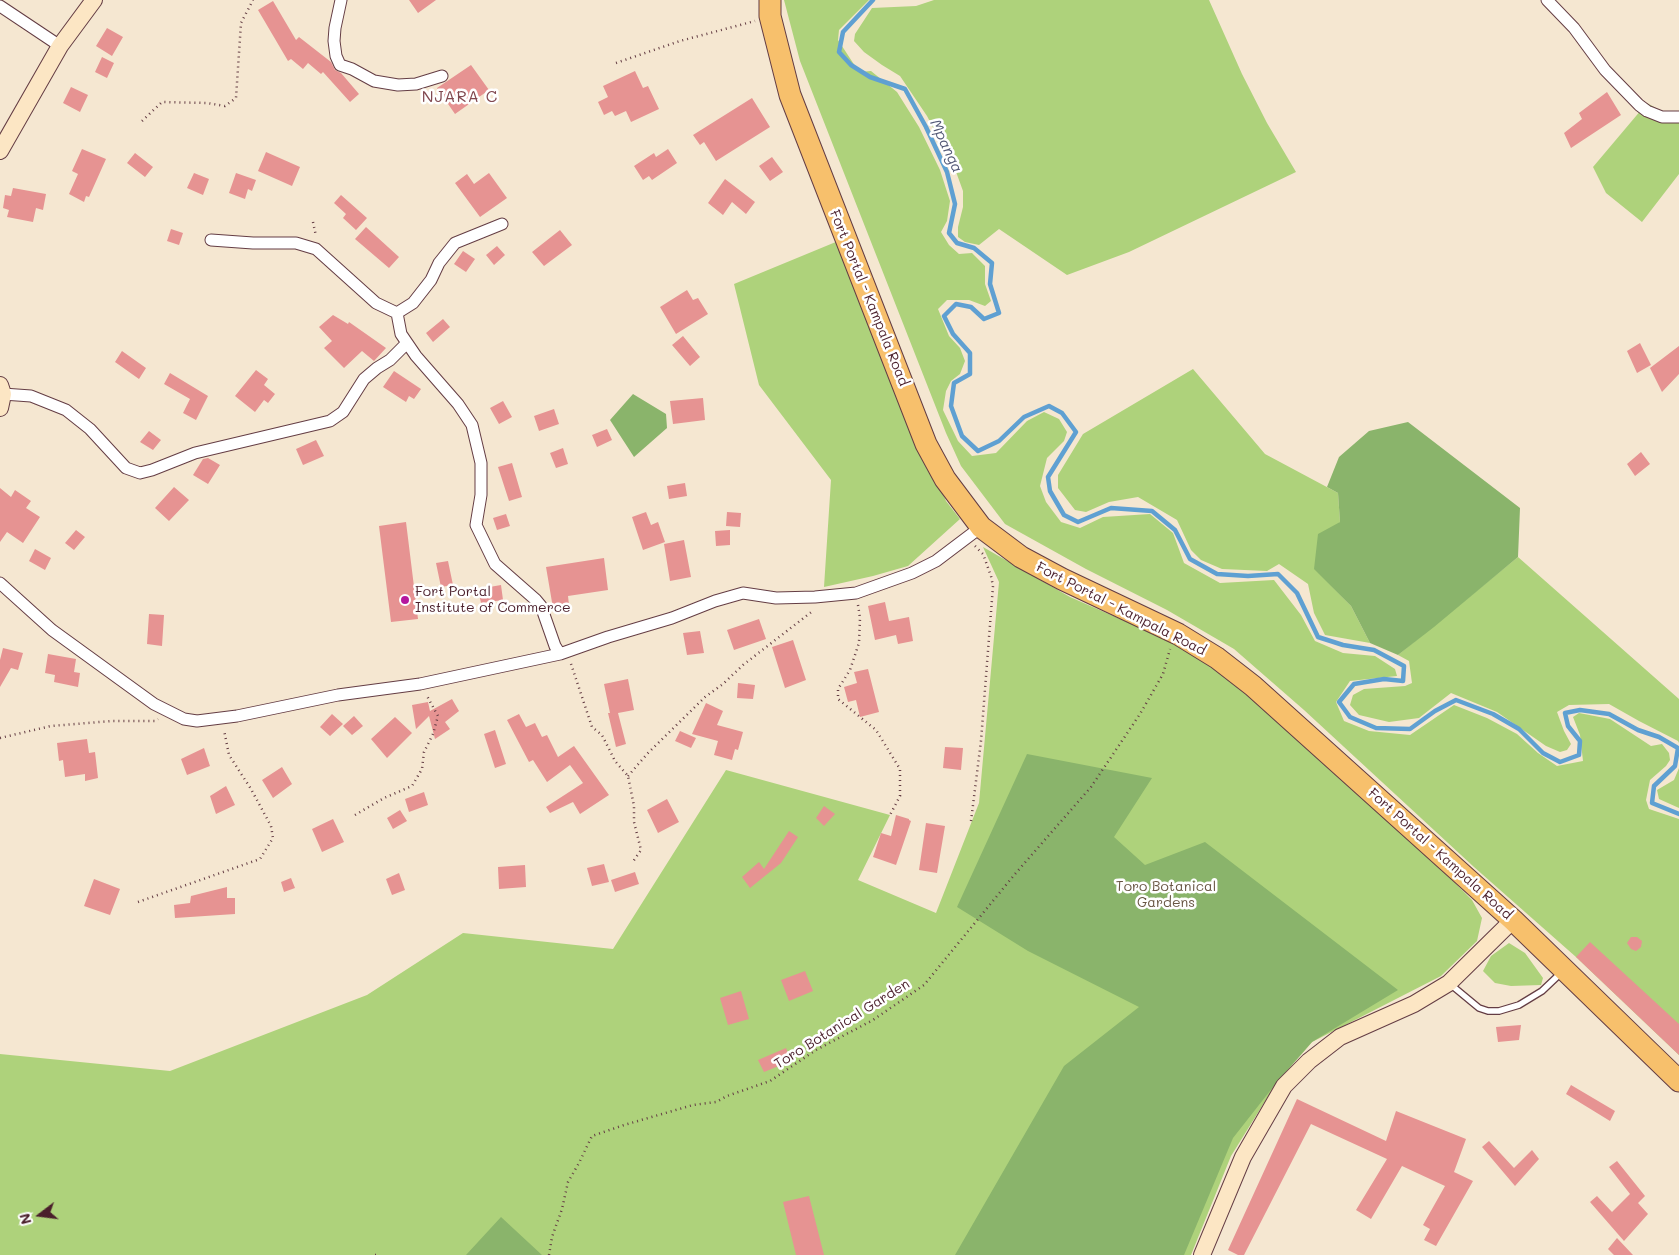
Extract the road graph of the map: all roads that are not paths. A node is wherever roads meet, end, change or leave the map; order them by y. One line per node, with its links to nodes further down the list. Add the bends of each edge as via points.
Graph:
1 (94, 0): 6 (main road)
2 (341, 0): 7 (street, via 334,41 340,65 374,81 398,85 416,84)
3 (1547, 0): 8 (street, via 1574,28 1605,70 1639,105 1662,117)
4 (0, 6): 6 (street)
5 (770, 8): 15 (highway, Fort Portal - Kampala Road, via 778,52 795,110 926,444)
6 (60, 46): 9 (main road)
7 (442, 76)
8 (1679, 117)
9 (0, 151)
10 (502, 224): 12 (street, via 455,243 412,303)
11 (211, 240): 12 (street, via 296,243 316,249 376,303)
12 (397, 314): 13 (street)
13 (407, 342): 14 (street, via 390,360 364,379 342,412 330,421 195,453 140,473 126,468 90,429 66,410 31,396); 17 (street, via 472,425 480,463 481,495 476,526 495,564 541,606)
14 (1, 396)
15 (974, 533): 17 (street, via 912,573 856,593 776,598 743,593); 18 (highway, Fort Portal - Kampala Road, via 1178,634 1217,658 1253,686)
16 (0, 583): 17 (street, via 52,630 154,704 184,719 222,718 338,695 420,684)
17 (560, 654)
18 (1512, 920): 19 (highway, Fort Portal - Kampala Road); 20 (main road)
19 (1566, 970): 20 (lane, via 1542,991 1519,1005 1499,1011 1479,1008); 21 (highway, Fort Portal - Kampala Road)
20 (1449, 983): 22 (main road, via 1414,1004 1340,1037 1284,1086 1243,1157)
21 (1679, 1082)
22 (1202, 1255)

